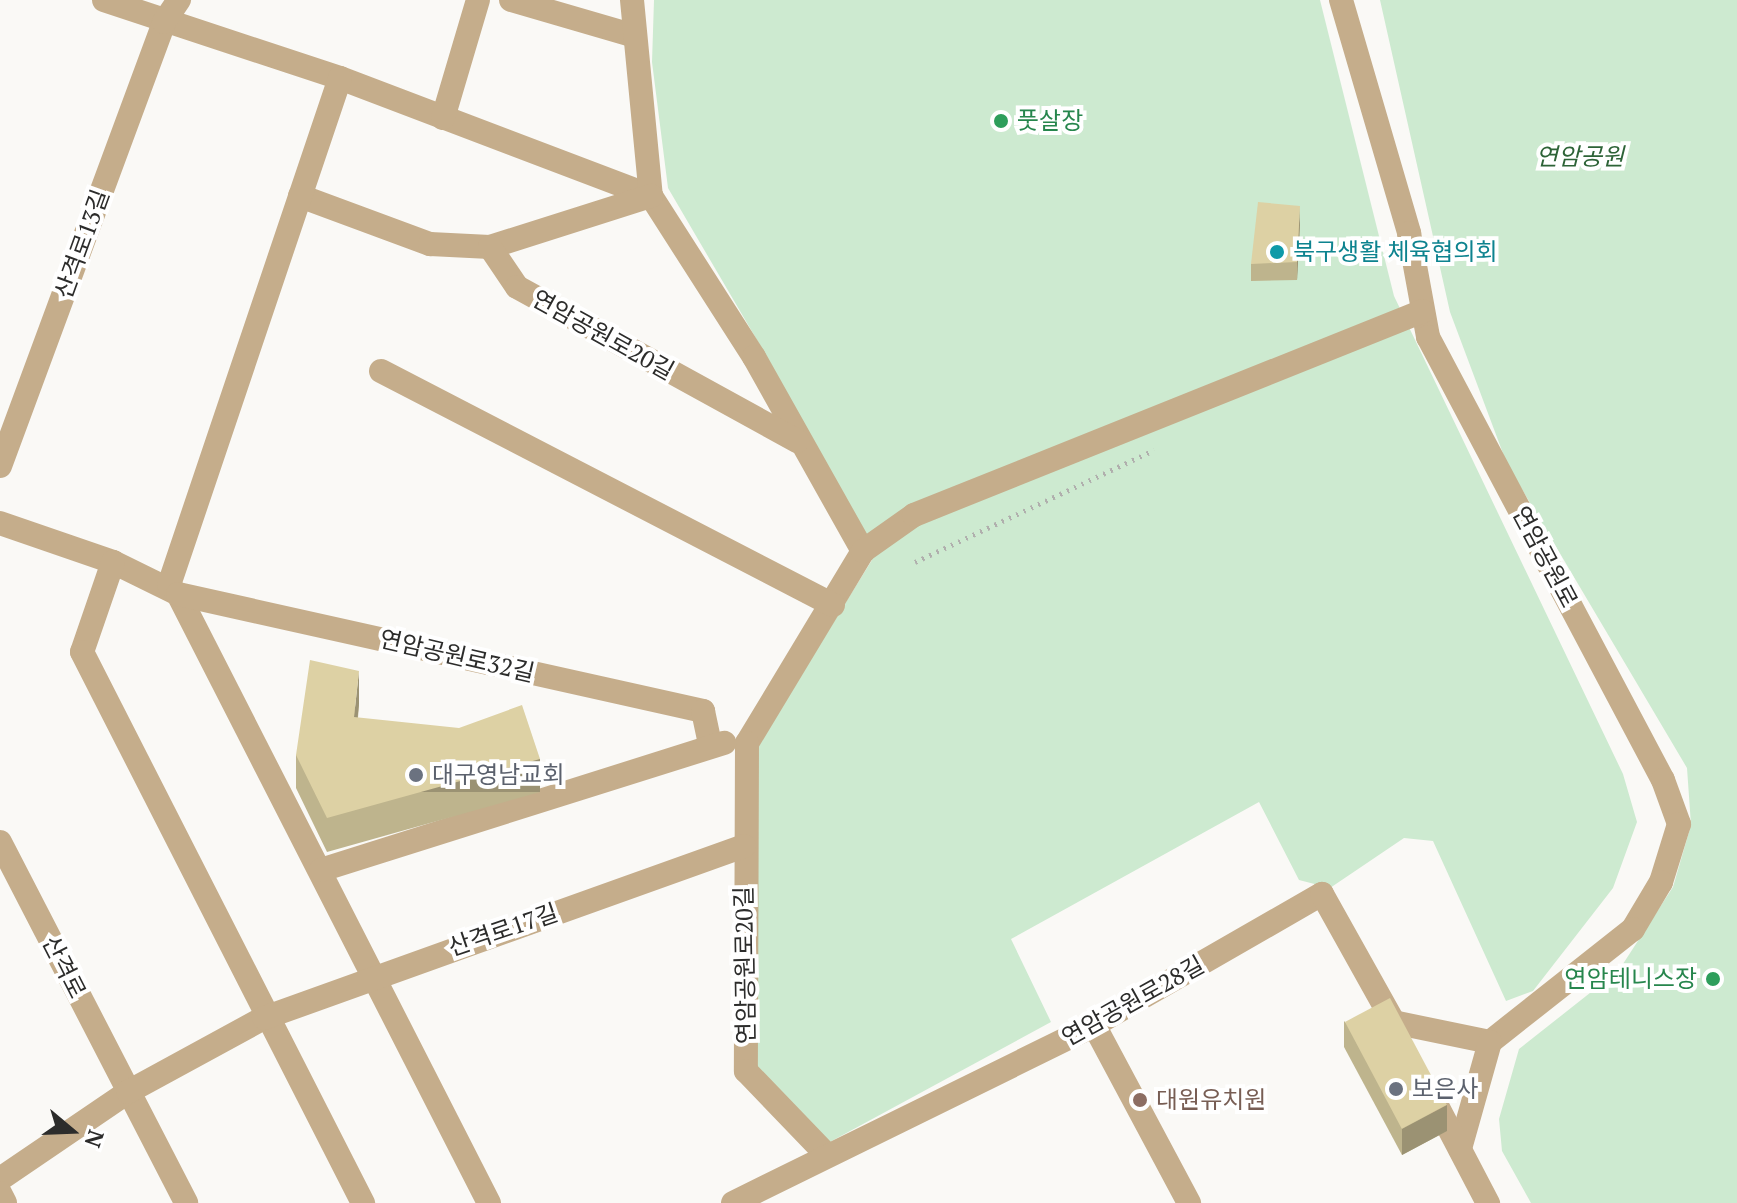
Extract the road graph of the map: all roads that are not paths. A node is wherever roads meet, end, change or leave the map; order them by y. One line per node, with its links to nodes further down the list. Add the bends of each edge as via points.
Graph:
1 (104, 0): 7 (street)
2 (179, 0): 7 (street, 산격로13길)
3 (478, 0): 10 (street)
4 (511, 0): 8 (street)
5 (632, 0): 8 (street)
6 (1341, 0): 14 (street, 연암공원로, via 1409,233)
7 (164, 22): 9 (street); 17 (street, 산격로13길)
8 (635, 36): 12 (street)
9 (340, 78): 10 (street); 11 (street)
10 (443, 118): 12 (street)
11 (300, 196): 13 (street, via 430,244); 21 (street)
12 (651, 196): 13 (street); 16 (street, via 754,357)
13 (490, 247): 16 (street, 연암공원로20길, via 517,287)
14 (1423, 311): 19 (street, via 914,515); 32 (street, 연암공원로, via 1428,337 1663,780 1679,824 1661,882 1633,929)
15 (381, 371): 22 (street)
16 (797, 441): 19 (street)
17 (0, 466)
18 (0, 523): 20 (street, 연암공원로32길)
19 (863, 551): 22 (street)
20 (113, 562): 21 (street, 연암공원로32길); 29 (street, via 82,652)
21 (173, 589): 24 (street, 연암공원로32길, via 703,711); 27 (street)
22 (833, 605): 23 (street)
23 (747, 743): 24 (street); 26 (street, 연암공원로20길)
24 (710, 744): 27 (street)
25 (0, 842): 33 (street, 산격로)
26 (744, 846): 28 (street, 산격로17길); 35 (street, 연암공원로20길, via 746,1071)
27 (321, 870): 28 (street)
28 (367, 977): 29 (street, 산격로17길); 41 (street)
29 (264, 1018): 33 (street, 산격로17길); 40 (street)
30 (1393, 1022): 31 (street, 연암공원로28길, via 1322,894); 32 (street); 34 (street, 연암공원로28길)
31 (1094, 1025): 35 (street, 연암공원로28길); 43 (street)
32 (1490, 1042): 34 (street)
33 (128, 1092): 36 (street); 39 (street, 산격로)
34 (1460, 1149): 44 (street)
35 (826, 1154): 42 (street, 연암공원로28길)
36 (0, 1179)
37 (0, 1193): 38 (street)
38 (5, 1203)
39 (186, 1203)
40 (363, 1203)
41 (489, 1203)
42 (733, 1203)
43 (1189, 1203)
44 (1488, 1203)

